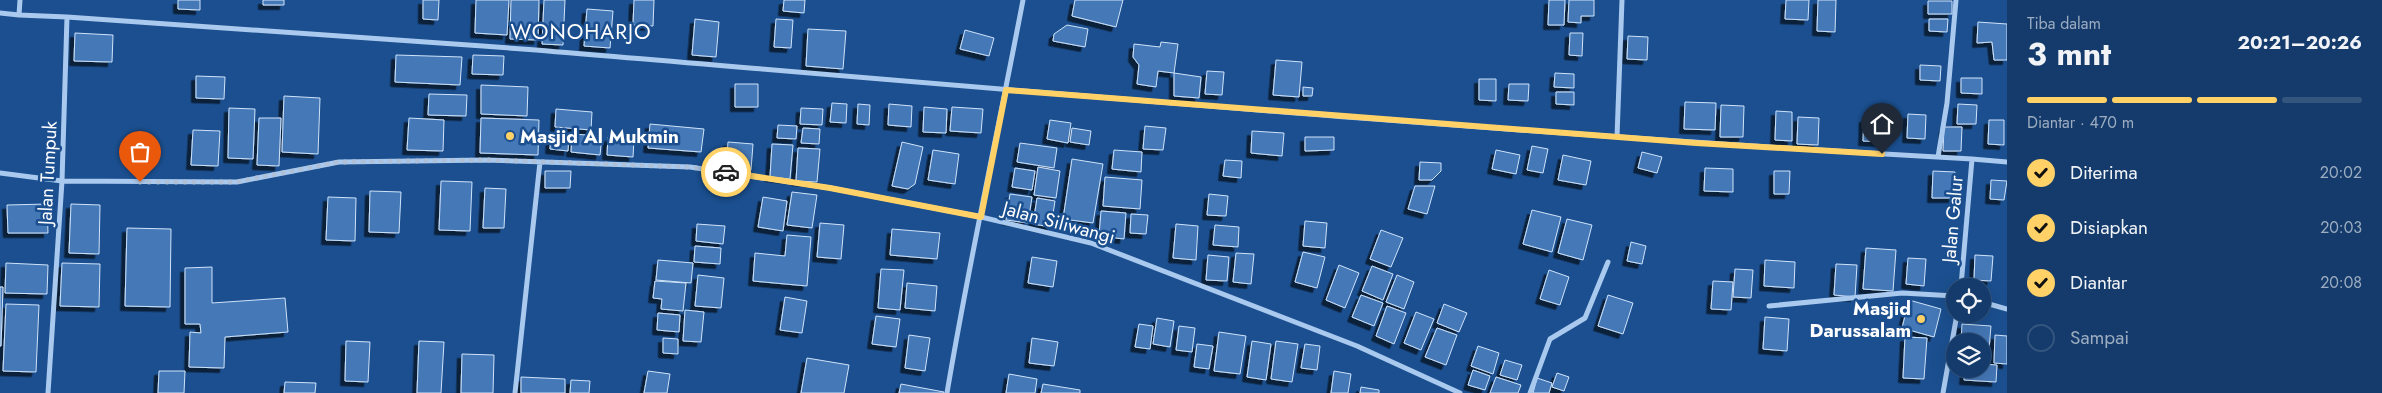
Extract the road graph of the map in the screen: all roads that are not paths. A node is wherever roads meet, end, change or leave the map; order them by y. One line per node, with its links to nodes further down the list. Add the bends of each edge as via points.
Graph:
1 (20, 0): 6 (street)
2 (1023, 0): 8 (street)
3 (1622, 0): 9 (street)
4 (1956, 0): 10 (street, via 1947,103)
5 (0, 13): 6 (street)
6 (20, 15): 7 (street)
7 (67, 17): 8 (street, via 540,51); 15 (street, Jalan Tumpuk)
8 (1006, 90): 9 (street); 16 (street)
9 (1618, 137): 10 (street)
10 (1938, 157): 11 (street)
11 (1972, 159): 13 (street, Jalan Galur); 18 (street, Jalan Galur)
12 (540, 162): 15 (street, Jalan Siliwangi, via 339,162 236,182); 16 (street, Jalan Siliwangi, via 690,167 830,188); 25 (street)
13 (2007, 162)
14 (0, 172): 15 (street, Jalan Siliwangi)
15 (62, 181): 24 (street, Jalan Tumpuk)
16 (981, 217): 26 (street); 27 (street, Jalan Siliwangi, via 1091,243 1357,346)
17 (1608, 262): 28 (street, via 1586,318 1550,339)
18 (1962, 278)
19 (1946, 295): 21 (street, via 1902,293)
20 (1991, 305): 22 (street)
21 (1769, 306)
22 (2007, 309)
23 (1955, 323): 29 (street)
24 (48, 393)
25 (515, 393)
26 (947, 393)
27 (1460, 393)
28 (1530, 393)
29 (1942, 393)

